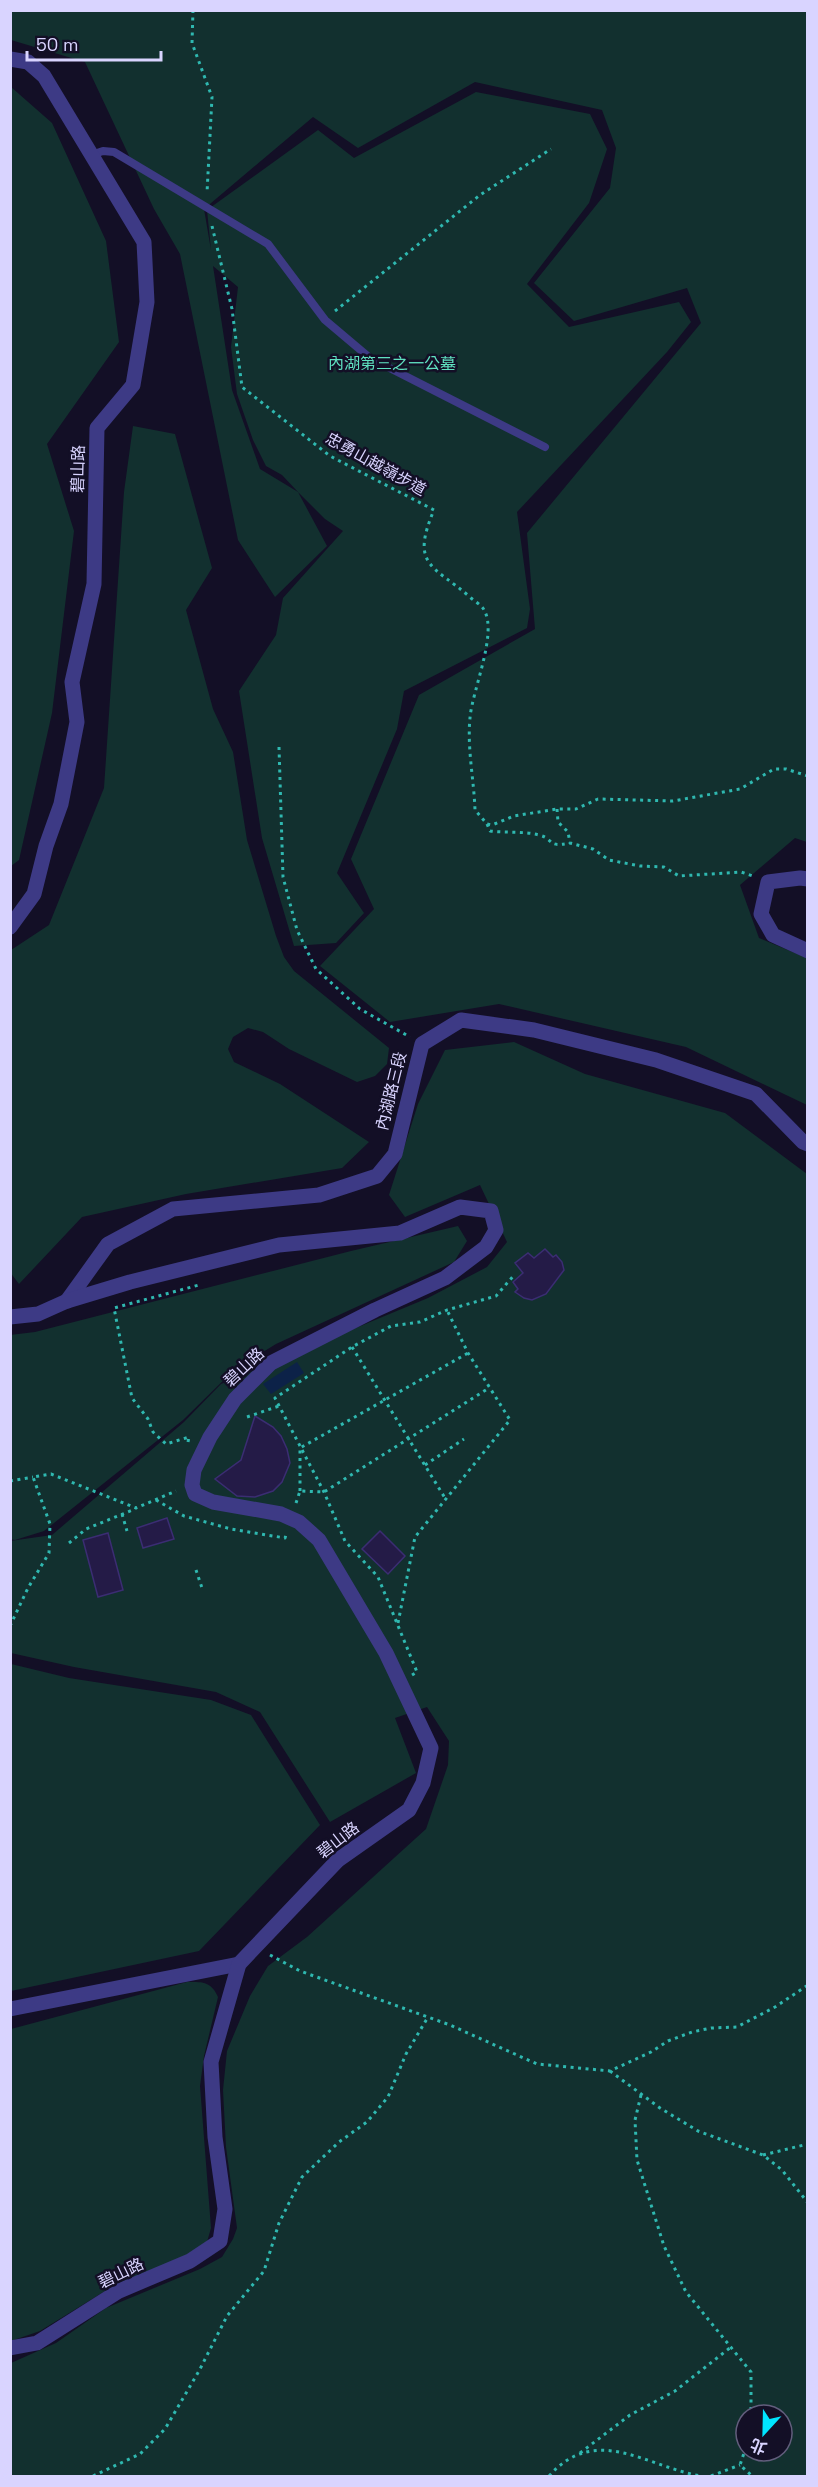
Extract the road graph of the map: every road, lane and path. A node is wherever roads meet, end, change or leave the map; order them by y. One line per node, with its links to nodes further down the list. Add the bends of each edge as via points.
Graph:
1 (193, 10): 5 (path, 忠勇山越嶺步道, via 192,43 212,97)
2 (10, 59): 4 (street, 碧山路, via 28,62 44,76)
3 (551, 149): 6 (path, via 480,195)
4 (91, 155): 5 (lane, via 114,152); 15 (street, 碧山路, via 144,242 147,302 133,385 97,428 94,584 72,682 77,722 62,804 34,894)
5 (206, 207): 6 (lane, via 268,244); 11 (path, 忠勇山越嶺步道, via 232,309 242,387 330,456 435,510 425,532 424,551 429,564 484,609 488,631 470,718 475,810)
6 (324, 320): 7 (lane, via 370,358)
7 (545, 447)
8 (279, 747): 17 (path, via 283,877 297,930 316,969 360,1010)
9 (807, 776): 10 (path, via 774,769 740,789 673,801 598,799 576,809)
10 (557, 809): 11 (path); 12 (path, via 558,822 568,832)
11 (487, 824): 12 (path, via 489,831 541,835 551,844)
12 (570, 843): 14 (path, via 593,849 609,860 664,867 679,876 741,872)
13 (807, 879): 14 (street)
14 (768, 882): 16 (street, via 761,914 773,935)
15 (10, 927)
16 (807, 951)
17 (422, 1044): 18 (street, 內湖路三段, via 461,1020 534,1030 656,1060 756,1094); 21 (street, 內湖路三段, via 395,1154 376,1176 319,1195 172,1209 108,1244)
18 (807, 1144)
19 (515, 1274): 22 (path, via 496,1296)
20 (199, 1284): 32 (path, via 114,1308 132,1398 159,1438 166,1444 189,1437)
21 (67, 1302): 23 (street, 碧山路, via 38,1314); 37 (street, 碧山路, via 279,1245 400,1233 460,1207 491,1211 496,1230 486,1247 445,1278 271,1364 236,1399 202,1453)
22 (447, 1310): 24 (path, via 420,1322 391,1326); 25 (path)
23 (10, 1317)
24 (352, 1347): 27 (path); 28 (path, via 275,1398)
25 (468, 1353): 26 (path); 27 (path)
26 (489, 1388): 30 (path); 40 (path, via 510,1420)
27 (385, 1398): 30 (path); 33 (path)
28 (279, 1406): 29 (path); 33 (path)
29 (247, 1417)
30 (408, 1439): 34 (path); 39 (path)
31 (464, 1439): 34 (path)
32 (187, 1448)
33 (300, 1448): 38 (path); 39 (path)
34 (425, 1465): 40 (path)
35 (33, 1477): 36 (path); 42 (path, via 51,1474); 50 (path, via 50,1524 49,1553)
36 (10, 1481)
37 (192, 1485): 41 (path); 44 (street, 碧山路, via 195,1494 213,1502)
38 (300, 1491): 39 (path); 44 (path)
39 (324, 1492): 49 (path, via 345,1541 378,1577)
40 (446, 1499): 49 (path, via 415,1538)
41 (156, 1500): 42 (path); 44 (path, via 184,1516 285,1538)
42 (136, 1508): 43 (path)
43 (122, 1514): 45 (path); 46 (path, via 86,1529)
44 (291, 1519): 51 (street, 碧山路, via 319,1540)
45 (127, 1531)
46 (69, 1544)
47 (196, 1570): 48 (path)
48 (202, 1591)
49 (398, 1625): 51 (path, via 417,1672)
50 (10, 1626)
51 (400, 1683): 52 (street, 碧山路, via 431,1748 423,1783 409,1810 338,1860)
52 (255, 1947): 53 (street, 碧山路); 56 (path, via 300,1971)
53 (239, 1964): 55 (street); 63 (street, 碧山路, via 211,2062 215,2137 225,2209 220,2241 190,2261 119,2291 38,2343)
54 (807, 1985): 57 (path, via 737,2027 692,2032)
55 (10, 2009)
56 (428, 2017): 57 (path, via 537,2064); 68 (path, via 406,2054 388,2097 368,2122 339,2142 302,2178 279,2223 264,2271 227,2316 165,2429 140,2454)
57 (610, 2071): 58 (path)
58 (641, 2095): 60 (path, via 698,2131); 62 (path, via 634,2120 637,2160 664,2246 686,2292)
59 (807, 2144): 60 (path)
60 (763, 2155): 61 (path, via 782,2170)
61 (807, 2203)
62 (731, 2347): 64 (path, via 751,2372); 65 (path, via 675,2391 630,2415)
63 (10, 2348)
64 (751, 2403)
65 (580, 2453): 67 (path, via 615,2450); 69 (path)
66 (740, 2465): 71 (path); 72 (path)
67 (685, 2475): 70 (path)
68 (93, 2476)
69 (549, 2476)
70 (701, 2476)
71 (711, 2476)
72 (752, 2476)

